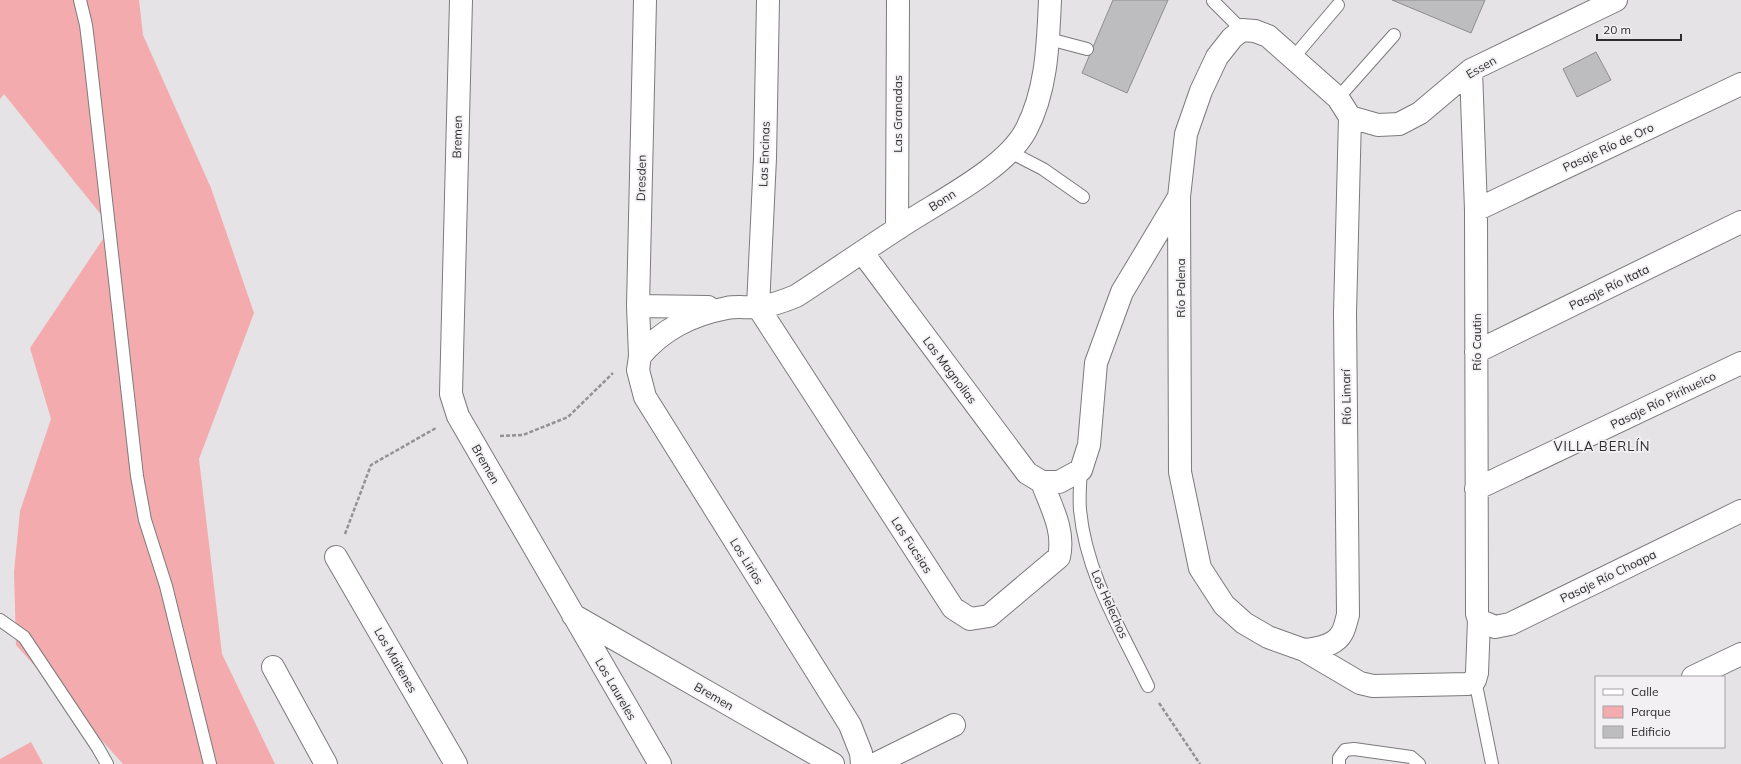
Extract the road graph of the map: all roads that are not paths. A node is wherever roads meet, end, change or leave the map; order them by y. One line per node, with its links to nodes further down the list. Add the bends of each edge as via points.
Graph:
1 (80, 0): 48 (lane, via 89,48 137,476 145,520 166,586)
2 (461, 0): 37 (street, Bremen, via 451,394 458,416)
3 (645, 0): 26 (street, Dresden)
4 (768, 0): 27 (street, Las Encinas, via 765,158)
5 (898, 0): 24 (street, Las Granadas)
6 (1050, 0): 12 (street, Bonn)
7 (1212, 1): 10 (lane)
8 (1608, 1): 15 (street, Essen)
9 (1338, 5): 14 (lane)
10 (1242, 30): 14 (street, via 1255,30 1268,36); 21 (street, Río Palena, via 1217,57 1201,91 1186,134)
11 (1394, 35): 17 (lane)
12 (1048, 39): 13 (lane); 19 (street, Bonn, via 1047,60 1037,104 1026,131)
13 (1087, 49)
14 (1293, 58): 17 (street)
15 (1471, 70): 18 (street, Essen, via 1420,113 1399,124 1378,125); 22 (street, Río Cautin)
16 (1741, 84): 22 (street, Pasaje Río de Oro)
17 (1338, 98): 18 (street)
18 (1350, 117): 40 (street, Río Limarí, via 1345,313 1348,615 1341,635 1331,644 1314,650)
19 (1010, 152): 20 (lane, via 1043,169); 24 (street, Bonn, via 995,166)
20 (1083, 197)
21 (1180, 197): 32 (street, via 1122,292 1096,363 1089,445); 40 (street, Río Palena, via 1180,472 1200,568 1224,605 1244,623 1268,637)
22 (1476, 210): 29 (street, Río Cautin)
23 (1741, 222): 29 (street, Pasaje Río Itata)
24 (897, 229): 25 (street, Bonn)
25 (862, 252): 27 (street, Bonn, via 796,296); 33 (street, Las Magnolias, via 1027,473)
26 (638, 306): 28 (street, Bonn); 30 (street, Dresden)
27 (758, 307): 28 (street, Bonn); 33 (street, Las Fucsias, via 953,608 970,619 988,616 1059,557 1060,531)
28 (728, 308): 30 (street, Bonn, via 688,319 663,333)
29 (1476, 352): 34 (street, Río Cautin)
30 (640, 356): 53 (street, Los Lirios, via 638,370 645,397 850,725 861,753)
31 (1741, 362): 34 (street, Pasaje Río Pirihueico)
32 (1080, 470): 33 (street, via 1059,482); 45 (lane, Los Helechos, via 1081,516 1096,579)
33 (1042, 482)
34 (1476, 489): 38 (street, Río Cautin)
35 (1741, 511): 38 (street, Pasaje Río Choapa, via 1510,624 1495,627)
36 (336, 557): 50 (street, Los Maitenes)
37 (572, 614): 51 (street, Los Laureles); 52 (street, Bremen)
38 (1478, 617): 44 (street, Río Cautin)
39 (0, 620): 47 (lane, via 24,637)
40 (1304, 650): 44 (street, Río Palena, via 1348,677 1373,686 1468,684)
41 (1741, 654): 43 (street)
42 (272, 667): 49 (street)
43 (1695, 676)
44 (1475, 680): 57 (lane)
45 (1148, 686)
46 (954, 725): 54 (street)
47 (107, 764)
48 (210, 764)
49 (326, 764)
50 (456, 764)
51 (660, 764)
52 (833, 764)
53 (862, 764)
54 (875, 764)
55 (1338, 764): 56 (lane, via 1339,758 1346,750 1354,749 1412,757)
56 (1419, 764)
57 (1492, 764)

